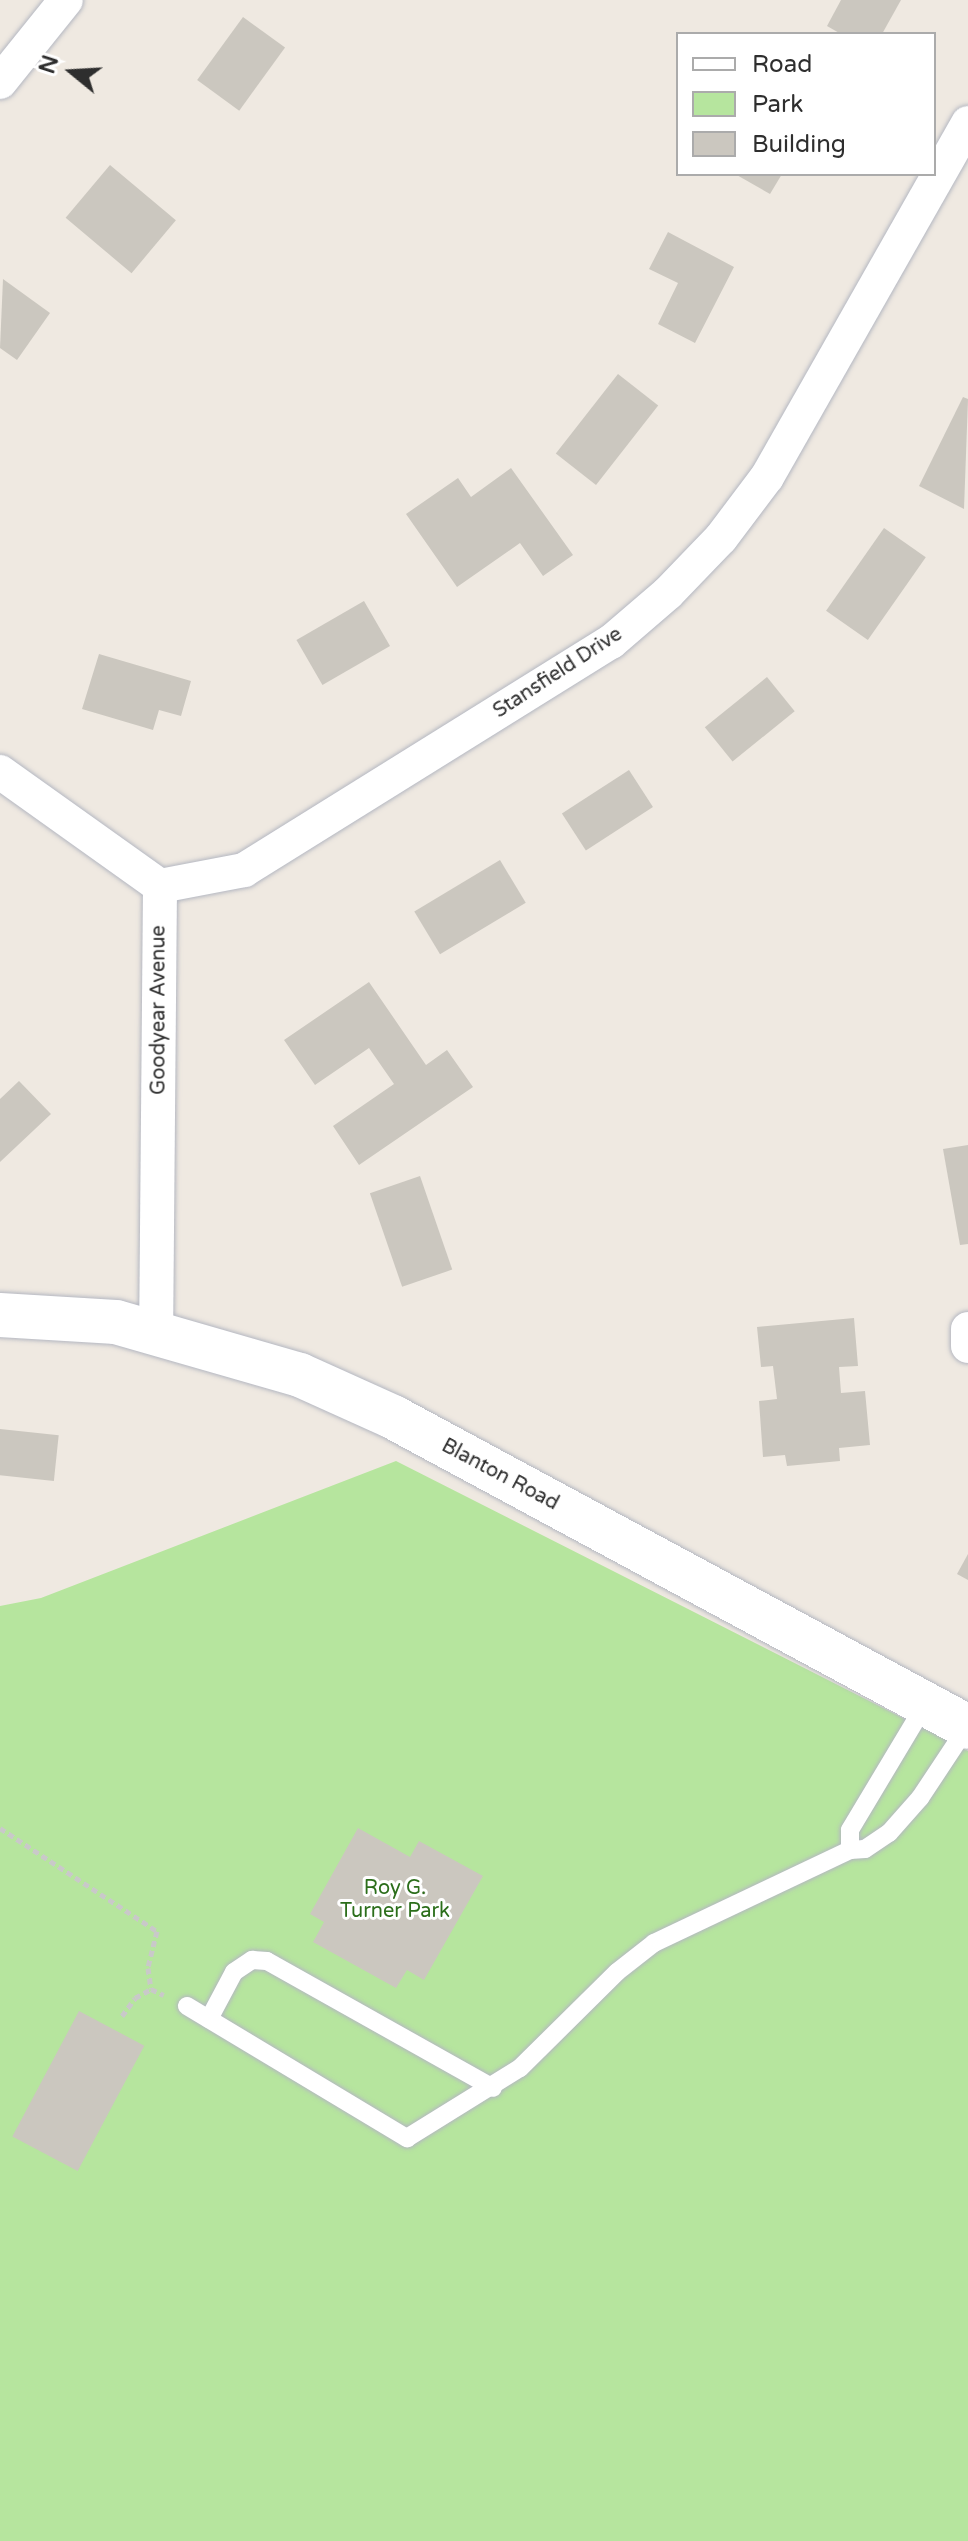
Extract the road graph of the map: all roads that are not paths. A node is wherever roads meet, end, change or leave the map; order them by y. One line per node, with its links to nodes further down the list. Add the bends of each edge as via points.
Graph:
1 (66, 0): 2 (street)
2 (0, 82)
3 (968, 123): 5 (street, Stansfield Drive, via 767,477 721,538 668,593 611,642 244,870)
4 (0, 772): 5 (street)
5 (160, 886): 8 (street, Goodyear Avenue)
6 (0, 1315): 8 (street, Blanton Road, via 116,1322)
7 (968, 1329): 9 (street)
8 (156, 1331): 10 (street, Blanton Road, via 300,1375 393,1417)
9 (968, 1346)
10 (926, 1703): 11 (street, Blanton Road); 12 (lane, via 850,1830)
11 (967, 1727): 12 (lane, via 920,1798 889,1833 865,1849)
12 (850, 1850): 15 (lane, via 654,1943)
13 (187, 2006): 14 (lane)
14 (209, 2019): 15 (lane, via 407,2138); 15 (lane, via 234,1972 252,1960 267,1961)
15 (493, 2088)

